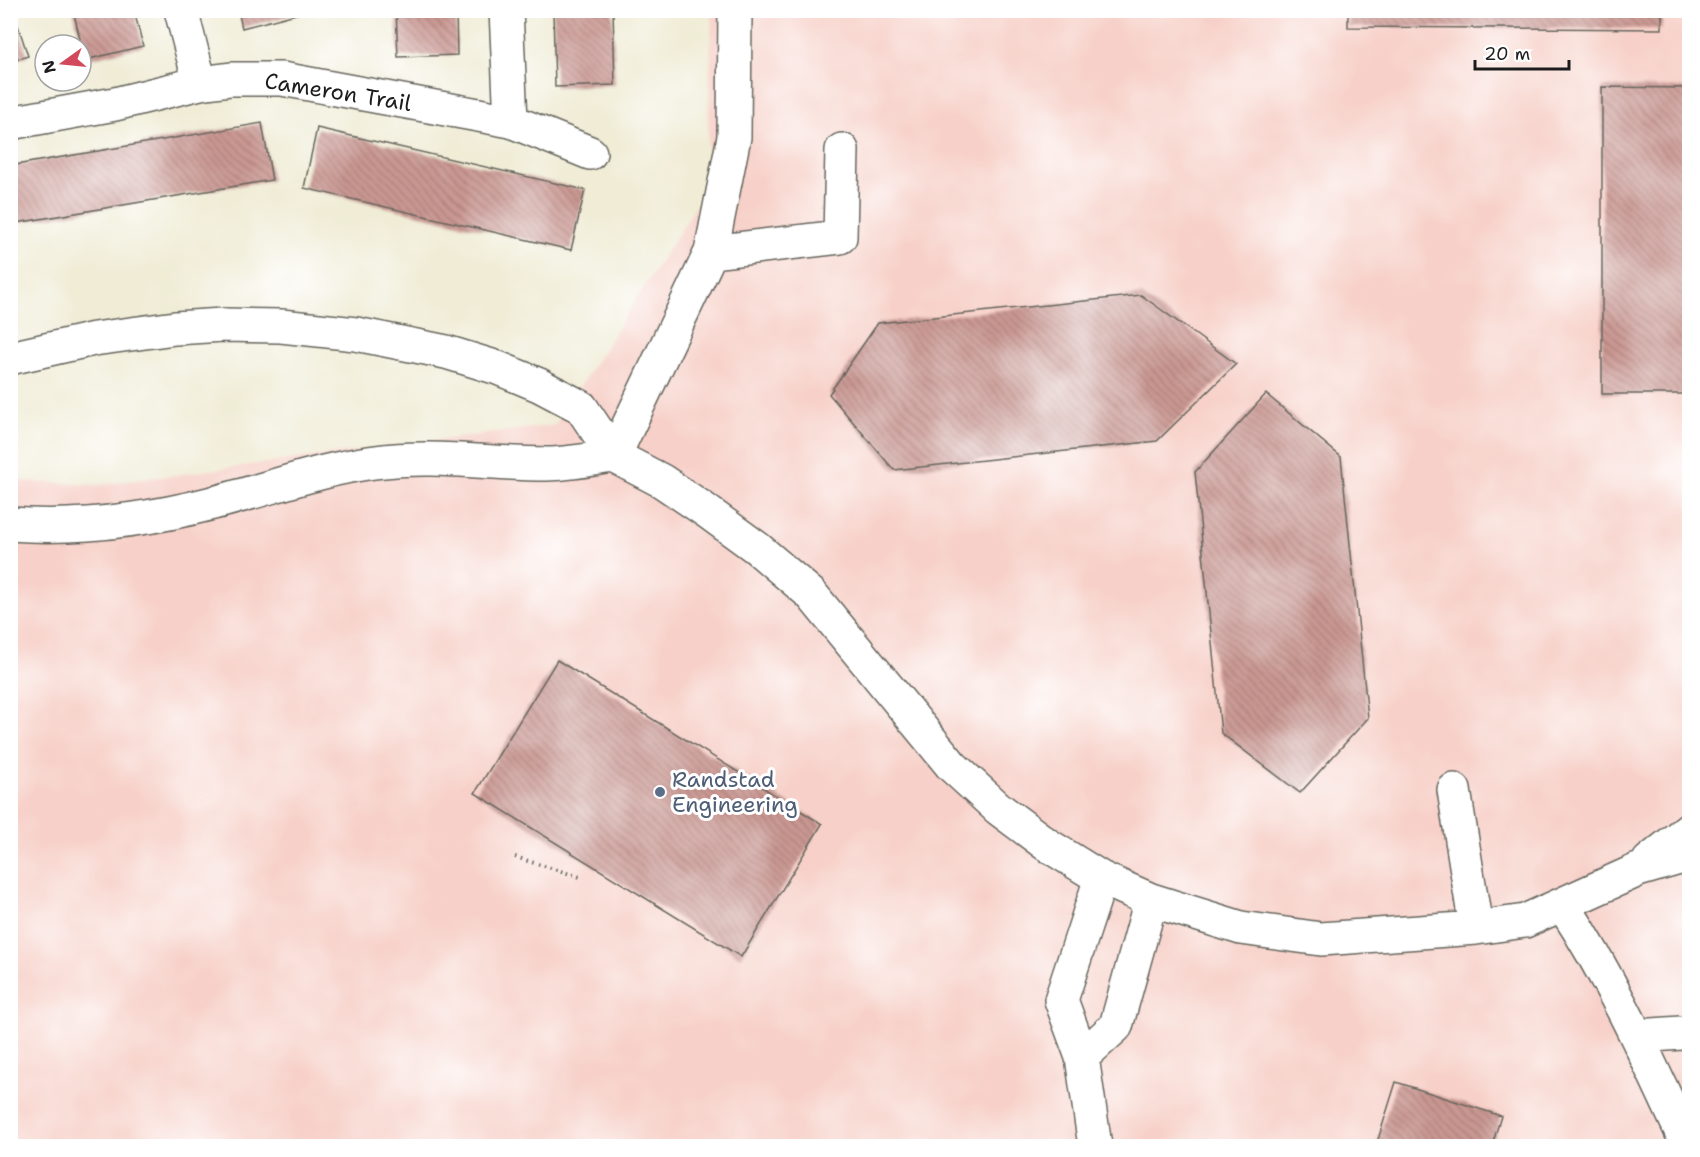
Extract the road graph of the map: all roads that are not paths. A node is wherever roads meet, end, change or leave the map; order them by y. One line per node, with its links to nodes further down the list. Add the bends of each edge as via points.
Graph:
1 (181, 10): 4 (street)
2 (506, 10): 5 (street)
3 (735, 10): 9 (street, via 734,137)
4 (200, 83): 5 (street, Cameron Trail, via 282,79); 6 (street, Cameron Trail, via 115,104)
5 (511, 121): 8 (street, Cameron Trail)
6 (10, 123)
7 (842, 150): 9 (street, via 840,237)
8 (590, 153)
9 (711, 252): 11 (street)
10 (10, 358): 11 (street, via 133,333 223,325 281,326 401,342 498,368 581,407)
11 (614, 456): 12 (street, via 549,464 437,458 375,462 149,517 89,525); 17 (street, via 662,481 766,555 811,594 952,766 999,809)
12 (10, 524)
13 (1454, 790): 20 (street)
14 (1689, 828): 16 (street)
15 (1689, 855): 16 (street)
16 (1638, 870): 19 (street)
17 (1101, 878): 18 (street); 23 (street, via 1061,1000)
18 (1151, 900): 20 (street, via 1241,928 1321,939); 23 (street, via 1116,1026)
19 (1563, 905): 20 (street, via 1525,921); 22 (street, via 1590,946)
20 (1476, 928)
21 (1681, 1033): 22 (street)
22 (1638, 1036): 25 (street)
23 (1083, 1057): 24 (street)
24 (1095, 1146)
25 (1688, 1146)

